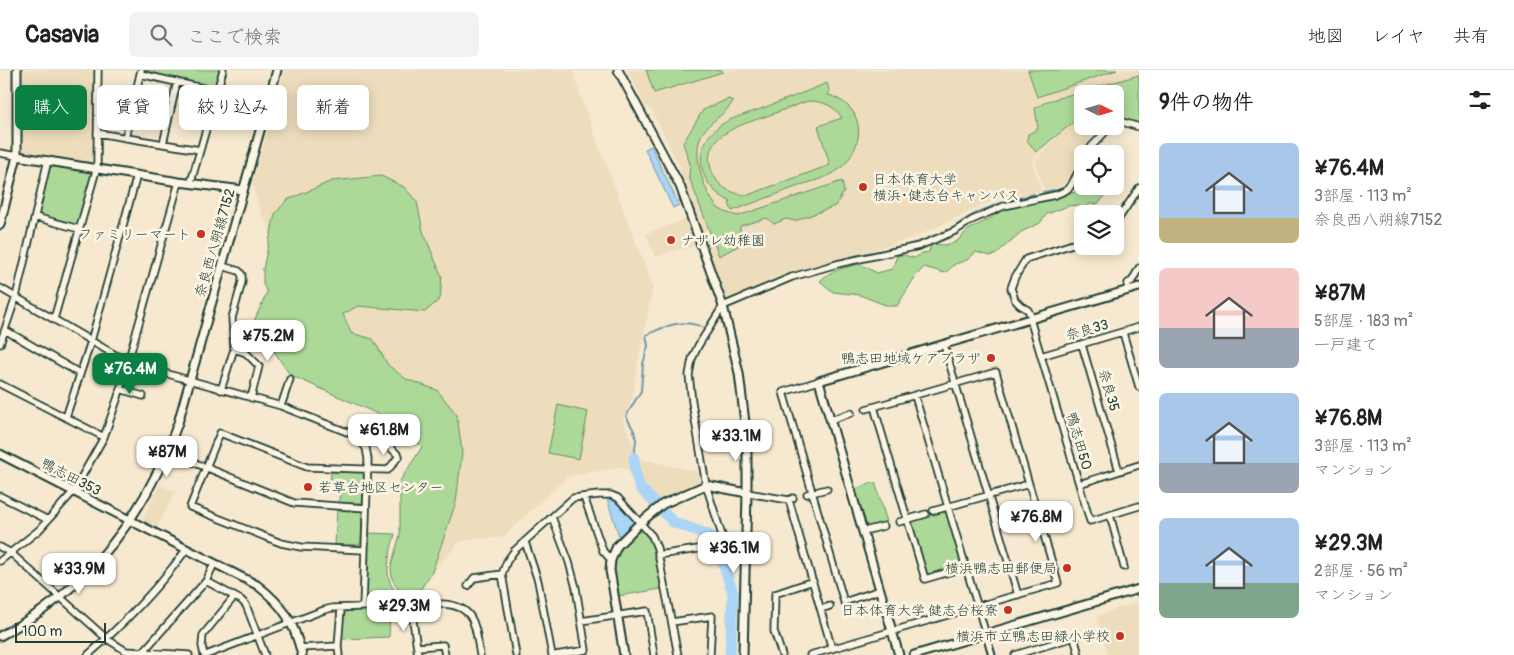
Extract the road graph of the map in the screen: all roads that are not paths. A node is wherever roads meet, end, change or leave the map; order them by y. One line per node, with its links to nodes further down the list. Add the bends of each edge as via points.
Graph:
1 (17, 70): 20 (street)
2 (98, 70): 13 (street)
3 (223, 70): 9 (street)
4 (277, 70): 28 (street, 奈良西八朔線7152)
5 (618, 70): 40 (street, via 680,186)
6 (140, 72): 7 (street); 15 (street)
7 (177, 82): 8 (street); 16 (street)
8 (190, 85)
9 (218, 85)
10 (1124, 122): 11 (street)
11 (1139, 127)
12 (205, 130): 18 (street)
13 (98, 133): 15 (street); 22 (street)
14 (1102, 135): 17 (street)
15 (125, 138): 16 (street)
16 (163, 144): 18 (street)
17 (1093, 145)
18 (200, 150): 26 (street)
19 (0, 153): 20 (street)
20 (16, 156): 21 (street); 31 (street)
21 (48, 160): 22 (street); 30 (street)
22 (97, 168): 23 (street); 32 (street)
23 (137, 174): 25 (street); 46 (street)
24 (1074, 179): 40 (street, via 1065,191 1004,206 919,246 792,277)
25 (179, 182): 26 (street); 52 (street)
26 (192, 182): 28 (street)
27 (1139, 188): 29 (street)
28 (244, 190): 34 (street, 奈良西八朔線7152)
29 (1124, 210)
30 (35, 217): 32 (street); 39 (street)
31 (0, 225)
32 (79, 229): 42 (street)
33 (1074, 244): 41 (street, via 1026,259 1015,277 1011,288 1015,300 1028,310)
34 (222, 266): 50 (street, via 242,275 232,318); 55 (street, 奈良西八朔線7152)
35 (1139, 268): 38 (street)
36 (1139, 287): 38 (street)
37 (0, 288): 39 (street)
38 (1127, 290): 41 (street)
39 (16, 297): 42 (street); 44 (street)
40 (723, 306): 81 (street, via 692,358 689,375); 84 (street, via 742,389)
41 (1031, 318): 48 (street); 51 (street, 鴨志田50)
42 (54, 319): 46 (street)
43 (1139, 328): 45 (street, 奈良33)
44 (5, 330): 47 (street); 53 (street)
45 (1123, 333): 49 (street, 奈良33); 59 (street)
46 (91, 341): 52 (street); 53 (street)
47 (0, 344)
48 (944, 345): 56 (street); 58 (street)
49 (1082, 345): 51 (street, 奈良33); 78 (street, 奈良35)
50 (234, 349): 61 (street); 64 (street, via 246,353 258,366)
51 (1041, 356): 80 (street, 鴨志田50)
52 (129, 363): 55 (street); 60 (street)
53 (80, 373): 69 (street)
54 (290, 379): 65 (street)
55 (191, 380): 61 (street); 73 (street, 奈良西八朔線7152)
56 (819, 381): 70 (street); 85 (street, via 783,392)
57 (0, 384): 69 (street)
58 (956, 384): 63 (street); 79 (street, via 996,372); 87 (street)
59 (1139, 387)
60 (120, 389): 62 (street); 71 (street)
61 (221, 390): 64 (street)
62 (143, 396)
63 (915, 396): 66 (street); 90 (street)
64 (252, 398): 65 (street)
65 (281, 406): 72 (street, via 352,434)
66 (874, 407): 67 (street); 96 (street)
67 (866, 409)
68 (851, 413): 70 (street)
69 (66, 416): 71 (street)
70 (830, 420): 102 (street)
71 (104, 437): 83 (street)
72 (363, 443): 77 (street, via 368,459); 77 (street, via 376,432 399,456 388,470)
73 (168, 452): 76 (street); 98 (street, 奈良西八朔線7152)
74 (0, 454): 83 (street, 鴨志田353 / 鴨志田353)
75 (1139, 465): 78 (street)
76 (205, 468): 77 (street, via 220,433 307,467); 91 (street, via 294,503); 108 (street, via 190,507 281,543)
77 (367, 470): 91 (street)
78 (1119, 471): 80 (street)
79 (1030, 484): 87 (street); 122 (street, via 1058,583)
80 (1079, 484): 94 (street, 鴨志田50, via 1090,521)
81 (706, 485): 84 (street); 99 (street, via 663,504); 105 (street)
82 (827, 489): 85 (street)
83 (73, 492): 97 (street); 98 (street, 鴨志田353 / 鴨志田353)
84 (747, 493): 104 (street); 118 (street, via 791,499)
85 (809, 494): 121 (street, via 841,603)
86 (0, 496): 97 (street)
87 (989, 496): 90 (street); 122 (street)
88 (584, 498): 95 (street, via 572,498); 99 (street, via 611,495); 111 (street, via 603,551)
89 (1139, 506): 94 (street, 鴨志田50)
90 (948, 507): 92 (street); 115 (street)
91 (366, 508): 108 (street)
92 (933, 511)
93 (926, 514): 96 (street)
94 (1110, 515): 114 (street)
95 (552, 517): 103 (street); 132 (street, via 569,562)
96 (907, 519): 100 (street); 115 (street, via 925,579)
97 (48, 520): 109 (street)
98 (130, 521): 107 (street, 鴨志田353); 123 (street, via 98,562)
99 (641, 522): 110 (street, via 652,536); 111 (street, via 617,546)
100 (899, 522)
101 (884, 526): 102 (street)
102 (864, 532): 121 (street)
103 (525, 542): 116 (street, via 511,556); 158 (street, via 538,581)
104 (746, 544): 105 (street); 163 (street)
105 (719, 546): 110 (street)
106 (0, 548): 109 (street)
107 (186, 550): 113 (street, 鴨志田353); 139 (street, via 149,596)
108 (364, 550): 127 (street)
109 (11, 553): 112 (street); 123 (street)
110 (658, 555): 133 (street)
111 (611, 560): 131 (street)
112 (0, 561)
113 (214, 564): 117 (street); 134 (street, 鴨志田353, via 257,585 279,604)
114 (1124, 566)
115 (966, 567): 128 (street)
116 (502, 574): 119 (street, via 474,578); 157 (street)
117 (206, 581): 124 (street); 147 (street)
118 (813, 581): 130 (street); 164 (street, via 775,594 774,631)
119 (468, 586)
120 (1139, 589): 136 (street)
121 (880, 590): 135 (street)
122 (1018, 595): 128 (street)
123 (61, 597): 138 (street); 139 (street)
124 (234, 597): 137 (street, via 246,605); 150 (street, via 203,635)
125 (411, 606): 127 (street); 141 (street); 156 (street, via 443,604 468,612)
126 (830, 606): 130 (street)
127 (363, 607): 129 (street)
128 (977, 607): 135 (street); 136 (street)
129 (340, 609): 134 (street, via 324,610); 140 (street)
130 (820, 609): 143 (street)
131 (617, 614): 132 (street); 159 (street); 160 (street, via 647,611)
132 (581, 621): 158 (street, via 586,650)
133 (672, 622): 161 (street); 162 (street, via 712,616)
134 (291, 623): 137 (street); 144 (street, 鴨志田353)
135 (892, 632): 143 (street); 166 (street)
136 (985, 634): 167 (street); 168 (street)
137 (258, 635): 142 (street); 152 (street)
138 (0, 636)
139 (106, 639): 146 (street); 148 (street)
140 (338, 646): 144 (street); 153 (street)
141 (417, 647): 154 (street); 155 (street, via 443,645)
142 (227, 648): 150 (street); 151 (street)
143 (832, 648): 165 (street)
144 (301, 651)
145 (1035, 652): 169 (street); 170 (street, via 1074,638)
146 (126, 653): 147 (street)
147 (142, 653): 149 (street)
148 (88, 655)
149 (189, 655)
150 (205, 655)
151 (230, 655)
152 (265, 655)
153 (339, 655)
154 (418, 655)
155 (445, 655)
156 (480, 655)
157 (516, 655)
158 (554, 655)
159 (624, 655)
160 (654, 655)
161 (678, 655)
162 (710, 655)
163 (743, 655)
164 (782, 655)
165 (810, 655)
166 (899, 655)
167 (914, 655)
168 (992, 655)
169 (1015, 655)
170 (1080, 655)

